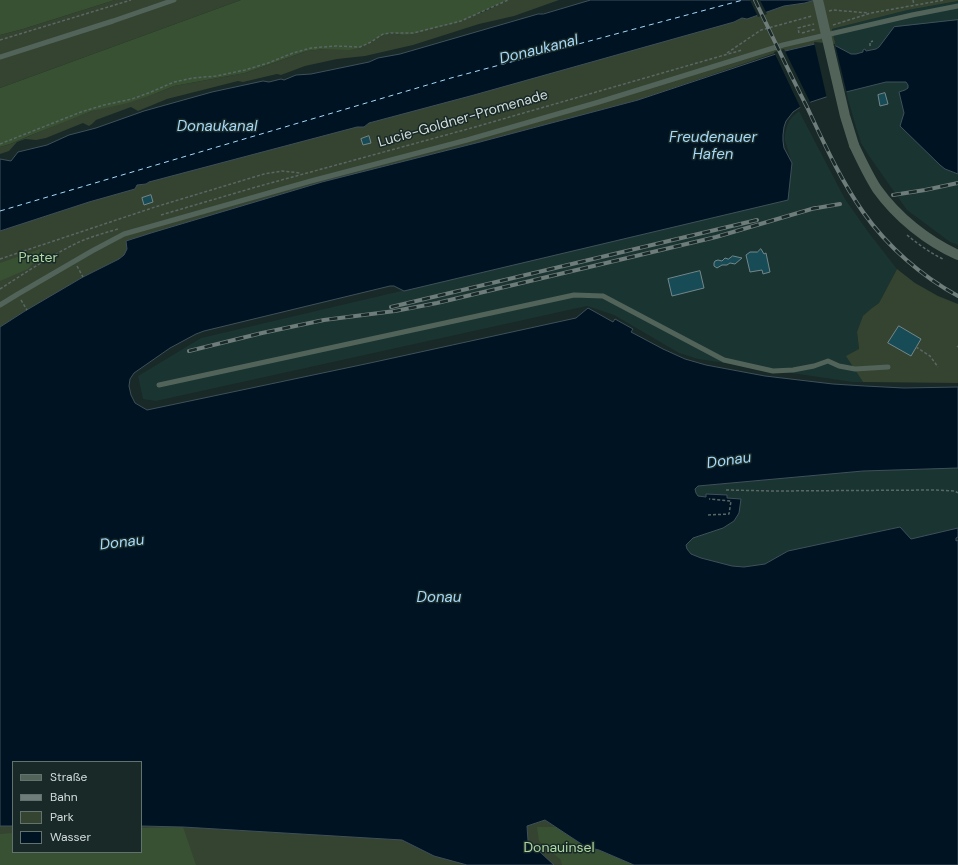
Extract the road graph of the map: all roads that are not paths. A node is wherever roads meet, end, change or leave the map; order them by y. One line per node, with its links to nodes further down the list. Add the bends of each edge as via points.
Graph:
1 (174, 0): 4 (lane)
2 (818, 0): 5 (street, bridge, via 845,116 863,164 887,202 898,213 926,237)
3 (958, 6): 6 (lane, via 783,45 540,119 124,234)
4 (0, 57)
5 (958, 255)
6 (0, 305)
7 (888, 367): 8 (lane, via 855,369 828,361 793,370 773,371 724,360 603,296 574,295)
8 (159, 385)

